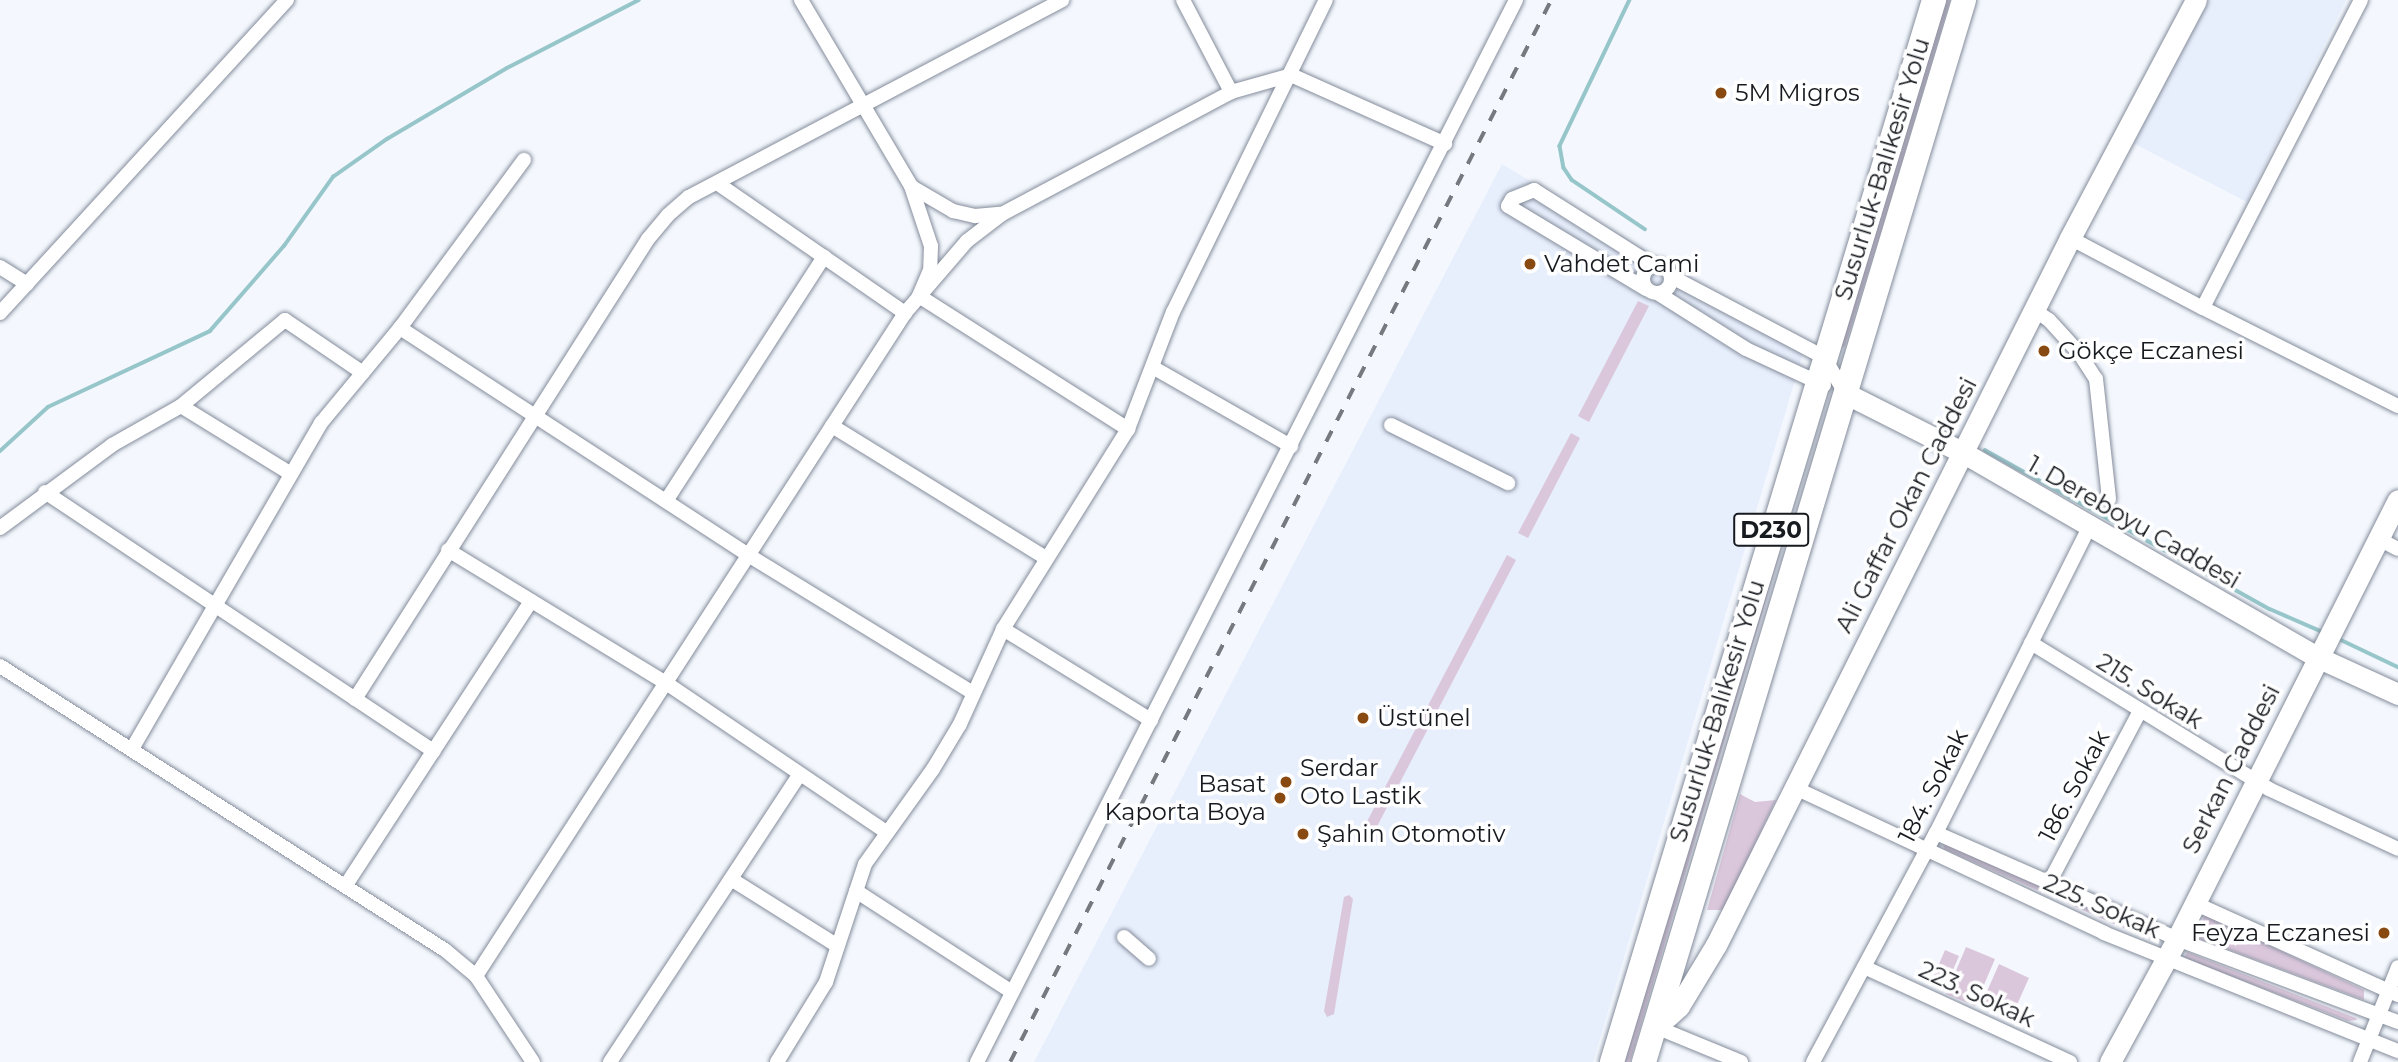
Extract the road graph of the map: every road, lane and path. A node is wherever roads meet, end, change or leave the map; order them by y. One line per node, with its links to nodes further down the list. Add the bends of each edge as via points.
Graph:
1 (286, 0): 24 (street)
2 (801, 0): 13 (street)
3 (1183, 0): 12 (street)
4 (1326, 0): 11 (street)
5 (1516, 0): 14 (street)
6 (1934, 0): 32 (highway, Susurluk-Balıkesir Yolu / D230)
7 (1964, 0): 36 (highway, Susurluk-Balıkesir Yolu / D230)
8 (2196, 0): 19 (main road, Ali Gaffar Okan Caddesi)
9 (2361, 0): 27 (street)
10 (1060, 1): 13 (street)
11 (1291, 75): 12 (street); 14 (street); 33 (street, via 1173,312)
12 (1231, 92): 18 (street)
13 (863, 106): 16 (street); 17 (street)
14 (1445, 144): 43 (street)
15 (524, 160): 31 (street)
16 (717, 183): 20 (street); 39 (street, via 689,197 648,239)
17 (911, 186): 18 (street, via 953,211 975,216); 26 (street, via 930,246 930,270)
18 (1002, 214): 26 (street, via 967,241)
19 (2070, 238): 27 (street); 28 (main road, Ali Gaffar Okan Caddesi)
20 (824, 257): 30 (street); 50 (street)
21 (1654, 266): 23 (street, via 1667,269); 25 (street, via 1644,275); 25 (street, via 1534,190 1512,199 1508,206)
22 (0, 267): 24 (street)
23 (1671, 277): 25 (street, via 1670,286); 32 (street)
24 (27, 284): 29 (street)
25 (1652, 291): 35 (street, via 1745,349)
26 (919, 296): 30 (street); 42 (street)
27 (2203, 308): 38 (street)
28 (2034, 310): 44 (main road, Ali Gaffar Okan Caddesi); 48 (street, via 2080,352 2096,379)
29 (0, 313)
30 (905, 313): 41 (street)
31 (400, 328): 34 (street); 39 (street)
32 (1824, 357): 35 (highway, Susurluk-Balıkesir Yolu / D230); 36 (street)
33 (1154, 368): 42 (street); 43 (street)
34 (363, 373): 37 (street, via 285,320); 45 (street, via 321,424)
35 (1816, 382): 36 (street); 102 (highway, Susurluk-Balıkesir Yolu / D230)
36 (1845, 393): 44 (main road, 1. Dereboyu Caddesi); 95 (highway, Susurluk-Balıkesir Yolu / D230)
37 (181, 406): 45 (street); 47 (street, via 112,445)
38 (2398, 406)
39 (534, 415): 50 (street); 54 (street)
40 (1391, 425): 46 (street)
41 (832, 426): 55 (street); 56 (street)
42 (1128, 429): 56 (street)
43 (1291, 446): 68 (street)
44 (1962, 452): 52 (main road, 1. Dereboyu Caddesi); 73 (main road, Ali Gaffar Okan Caddesi)
45 (291, 474): 58 (street)
46 (1508, 484)
47 (45, 492): 51 (street); 58 (street)
48 (2109, 499)
49 (2398, 500): 53 (main road, Serkan Caddesi)
50 (666, 501): 55 (street)
51 (0, 527)
52 (2089, 528): 60 (street, 184. Sokak); 61 (main road, 1. Dereboyu Caddesi)
53 (2389, 544): 61 (main road, Serkan Caddesi)
54 (448, 550): 57 (street); 66 (street)
55 (748, 555): 63 (street); 64 (street)
56 (1045, 558): 59 (street)
57 (531, 601): 63 (street); 70 (street)
58 (214, 605): 66 (street); 69 (street)
59 (1003, 629): 64 (street); 68 (street)
60 (2031, 643): 67 (street, 215. Sokak); 75 (street, 184. Sokak)
61 (2317, 656): 65 (main road, 1. Dereboyu Caddesi); 72 (main road, Serkan Caddesi)
62 (0, 666): 69 (street)
63 (666, 683): 71 (street); 90 (street)
64 (973, 693): 74 (street, via 933,769)
65 (2398, 694)
66 (355, 699): 70 (street)
67 (2139, 712): 72 (street, 215. Sokak); 79 (street, 186. Sokak)
68 (1151, 720): 91 (street)
69 (132, 749): 80 (street)
70 (433, 751): 80 (street)
71 (800, 774): 74 (street); 78 (street)
72 (2253, 780): 76 (street, 215. Sokak); 82 (main road, Serkan Caddesi)
73 (1793, 787): 77 (street, 225. Sokak); 95 (main road, Ali Gaffar Okan Caddesi, via 1699,976 1679,1006)
74 (886, 832): 81 (street, via 866,863)
75 (1936, 833): 77 (street, 184. Sokak); 79 (street, 225. Sokak)
76 (2398, 849)
77 (1927, 850): 87 (street, 225. Sokak); 88 (street, 184. Sokak)
78 (731, 879): 85 (street); 99 (street)
79 (2050, 881): 84 (street, 225. Sokak)
80 (346, 885): 90 (street)
81 (856, 891): 85 (street); 91 (street)
82 (2194, 903): 84 (main road, Serkan Caddesi); 92 (street)
83 (1124, 937): 86 (street)
84 (2177, 939): 87 (main road, Serkan Caddesi); 93 (street, 225. Sokak)
85 (838, 946): 100 (street, via 826,982)
86 (1149, 959)
87 (2166, 959): 96 (street, 225. Sokak); 107 (main road, Serkan Caddesi)
88 (1864, 967): 105 (street, 184. Sokak); 106 (street, 223. Sokak)
89 (2398, 967): 92 (street)
90 (476, 976): 98 (street)
91 (1012, 992): 101 (street)
92 (2393, 994): 93 (street)
93 (2379, 1016): 94 (street, 225. Sokak); 96 (street)
94 (2398, 1022)
95 (1656, 1027): 103 (highway, Susurluk-Balıkesir Yolu / D230); 104 (street)
96 (2369, 1041): 97 (street, 225. Sokak); 108 (street)
97 (2398, 1051)
98 (533, 1062)
99 (610, 1062)
100 (777, 1062)
101 (977, 1062)
102 (1612, 1062)
103 (1644, 1062)
104 (1741, 1062)
105 (1813, 1062)
106 (2070, 1062)
107 (2110, 1062)
108 (2360, 1062)

